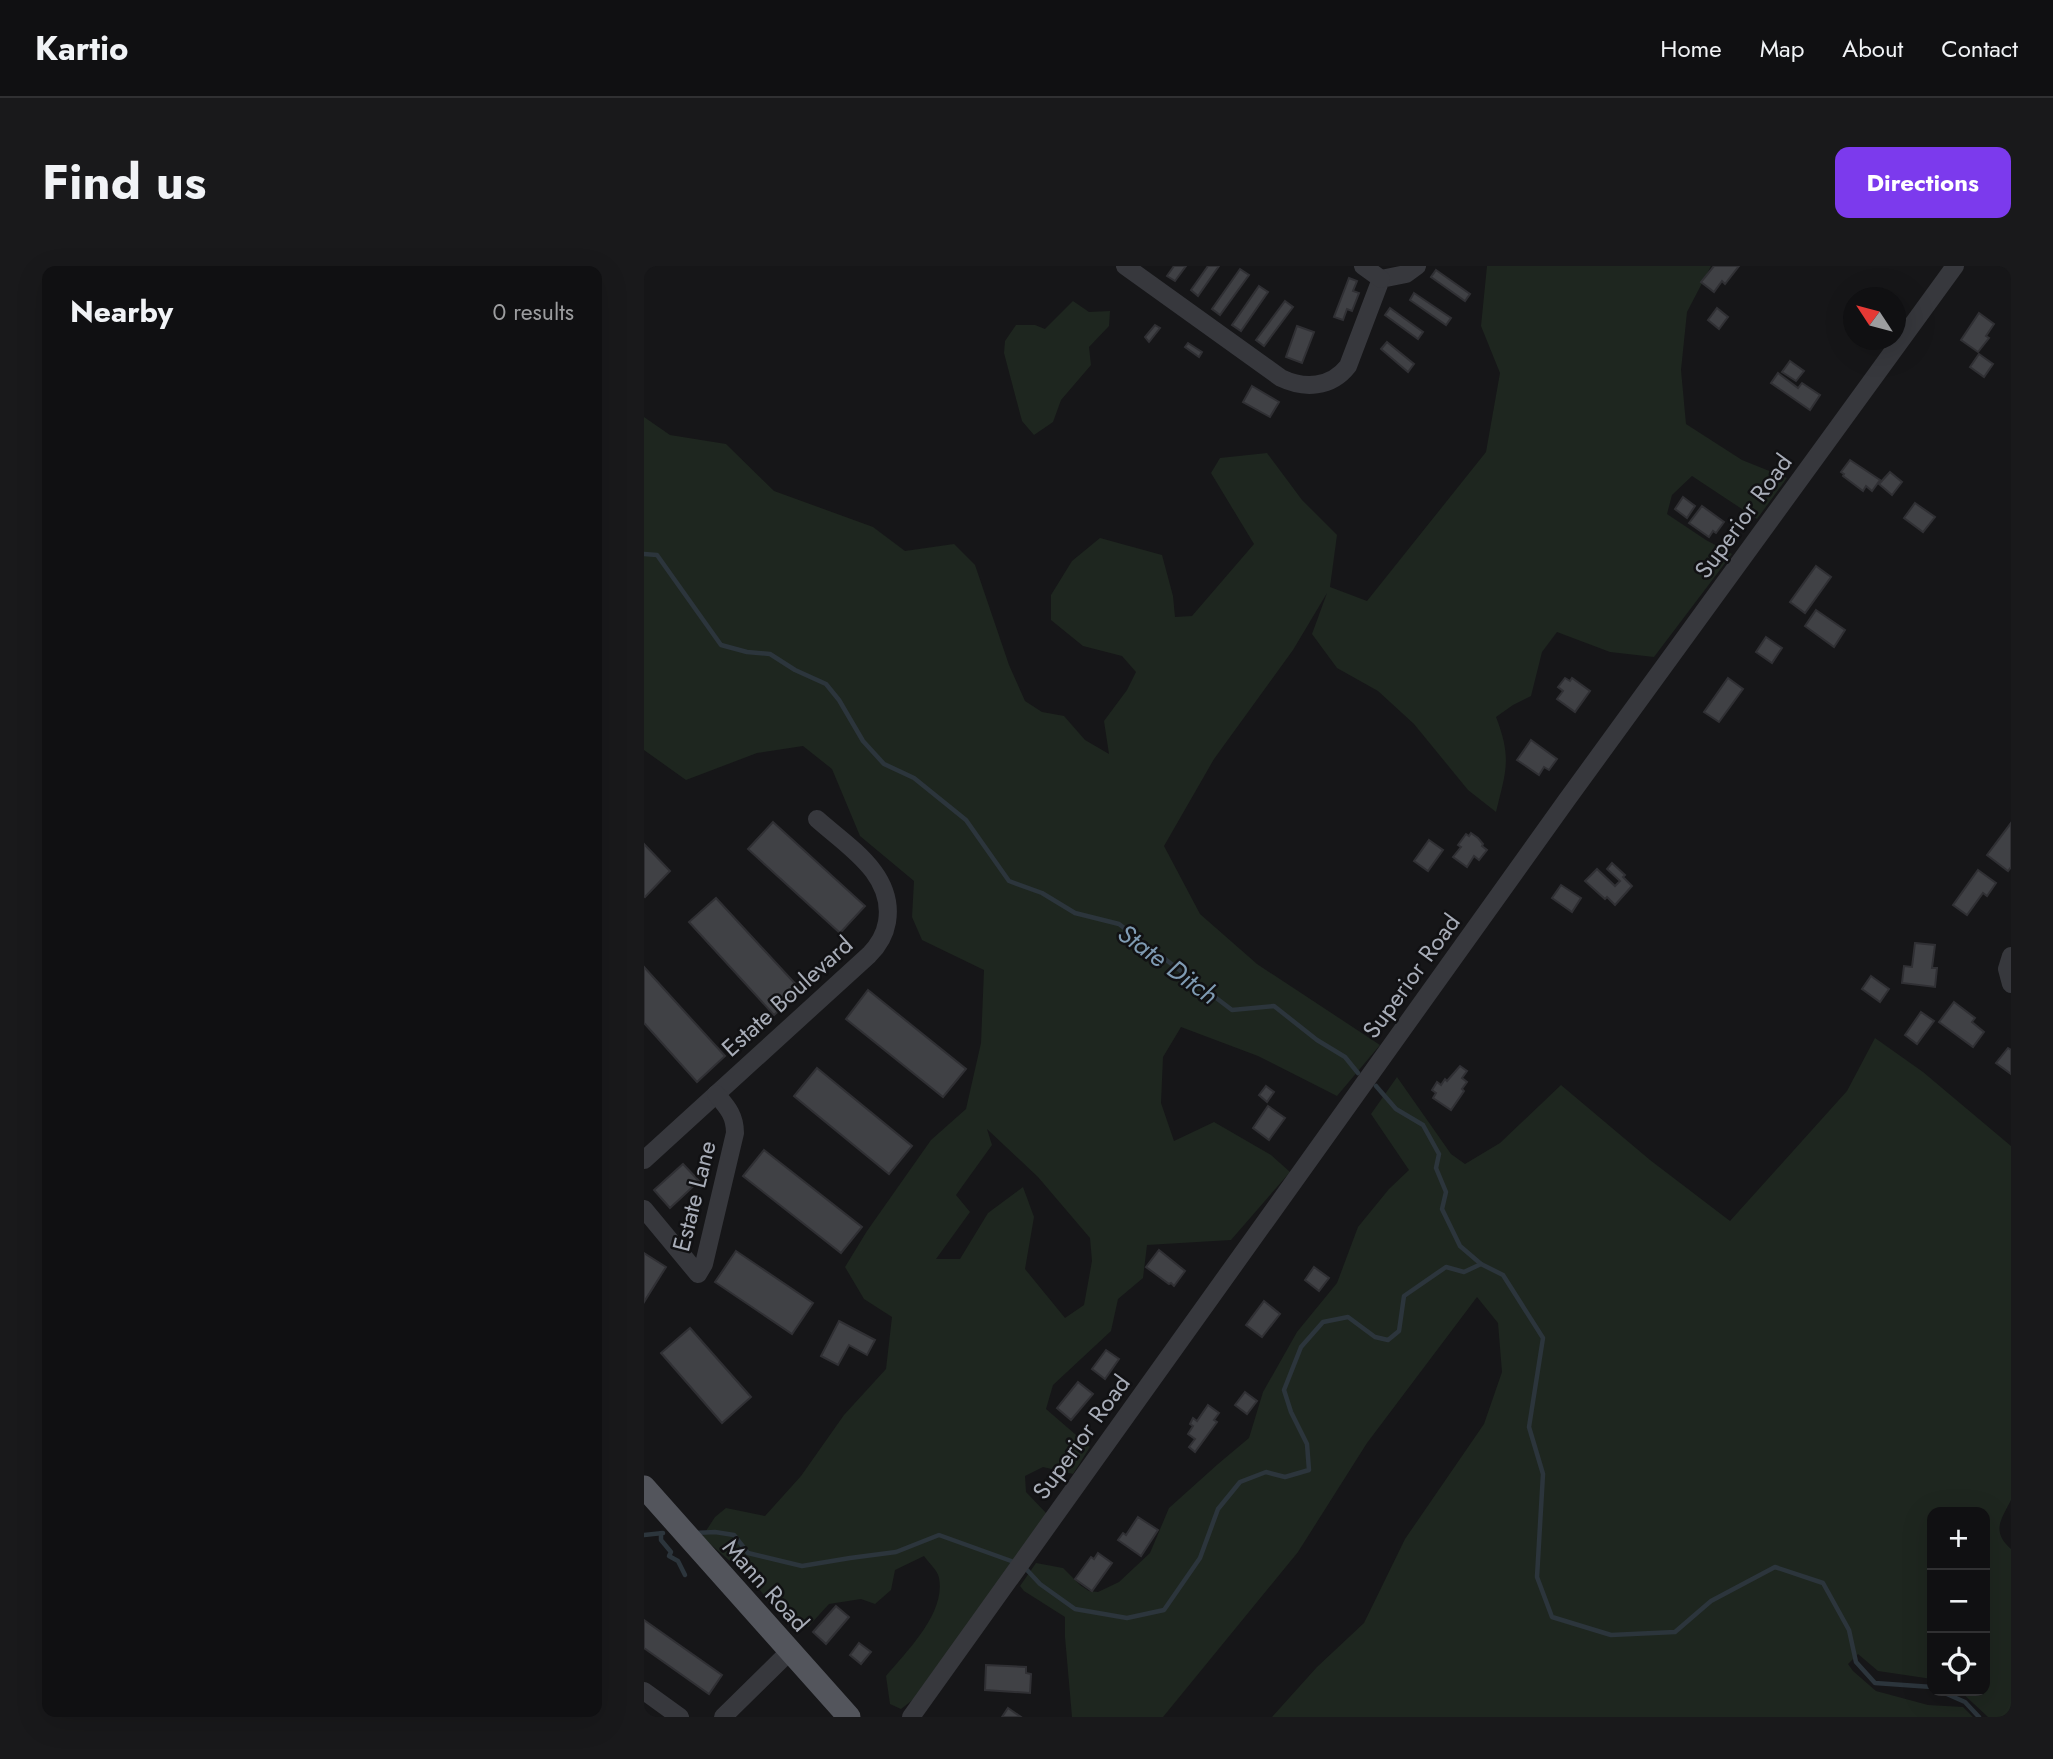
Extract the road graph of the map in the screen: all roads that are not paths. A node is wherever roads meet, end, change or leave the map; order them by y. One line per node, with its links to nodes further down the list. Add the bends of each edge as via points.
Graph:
1 (1125, 266): 5 (street, via 1281,378 1302,385 1327,382 1348,366)
2 (1363, 266): 5 (street)
3 (1417, 266): 5 (street, via 1406,274)
4 (1955, 266): 18 (street, Superior Road)
5 (1381, 279)
6 (817, 819): 9 (street, Estate Boulevard, via 882,882 888,907 884,933 869,955)
7 (2011, 956): 8 (street)
8 (2009, 980)
9 (716, 1094): 10 (street, Estate Boulevard); 11 (street, Estate Lane, via 732,1112 735,1133 698,1274)
10 (644, 1160)
11 (644, 1209)
12 (644, 1487): 13 (main road, Mann Road)
13 (790, 1651): 16 (street); 17 (main road, Mann Road)
14 (644, 1691): 15 (street)
15 (680, 1717)
16 (723, 1717)
17 (849, 1717)
18 (911, 1717)

